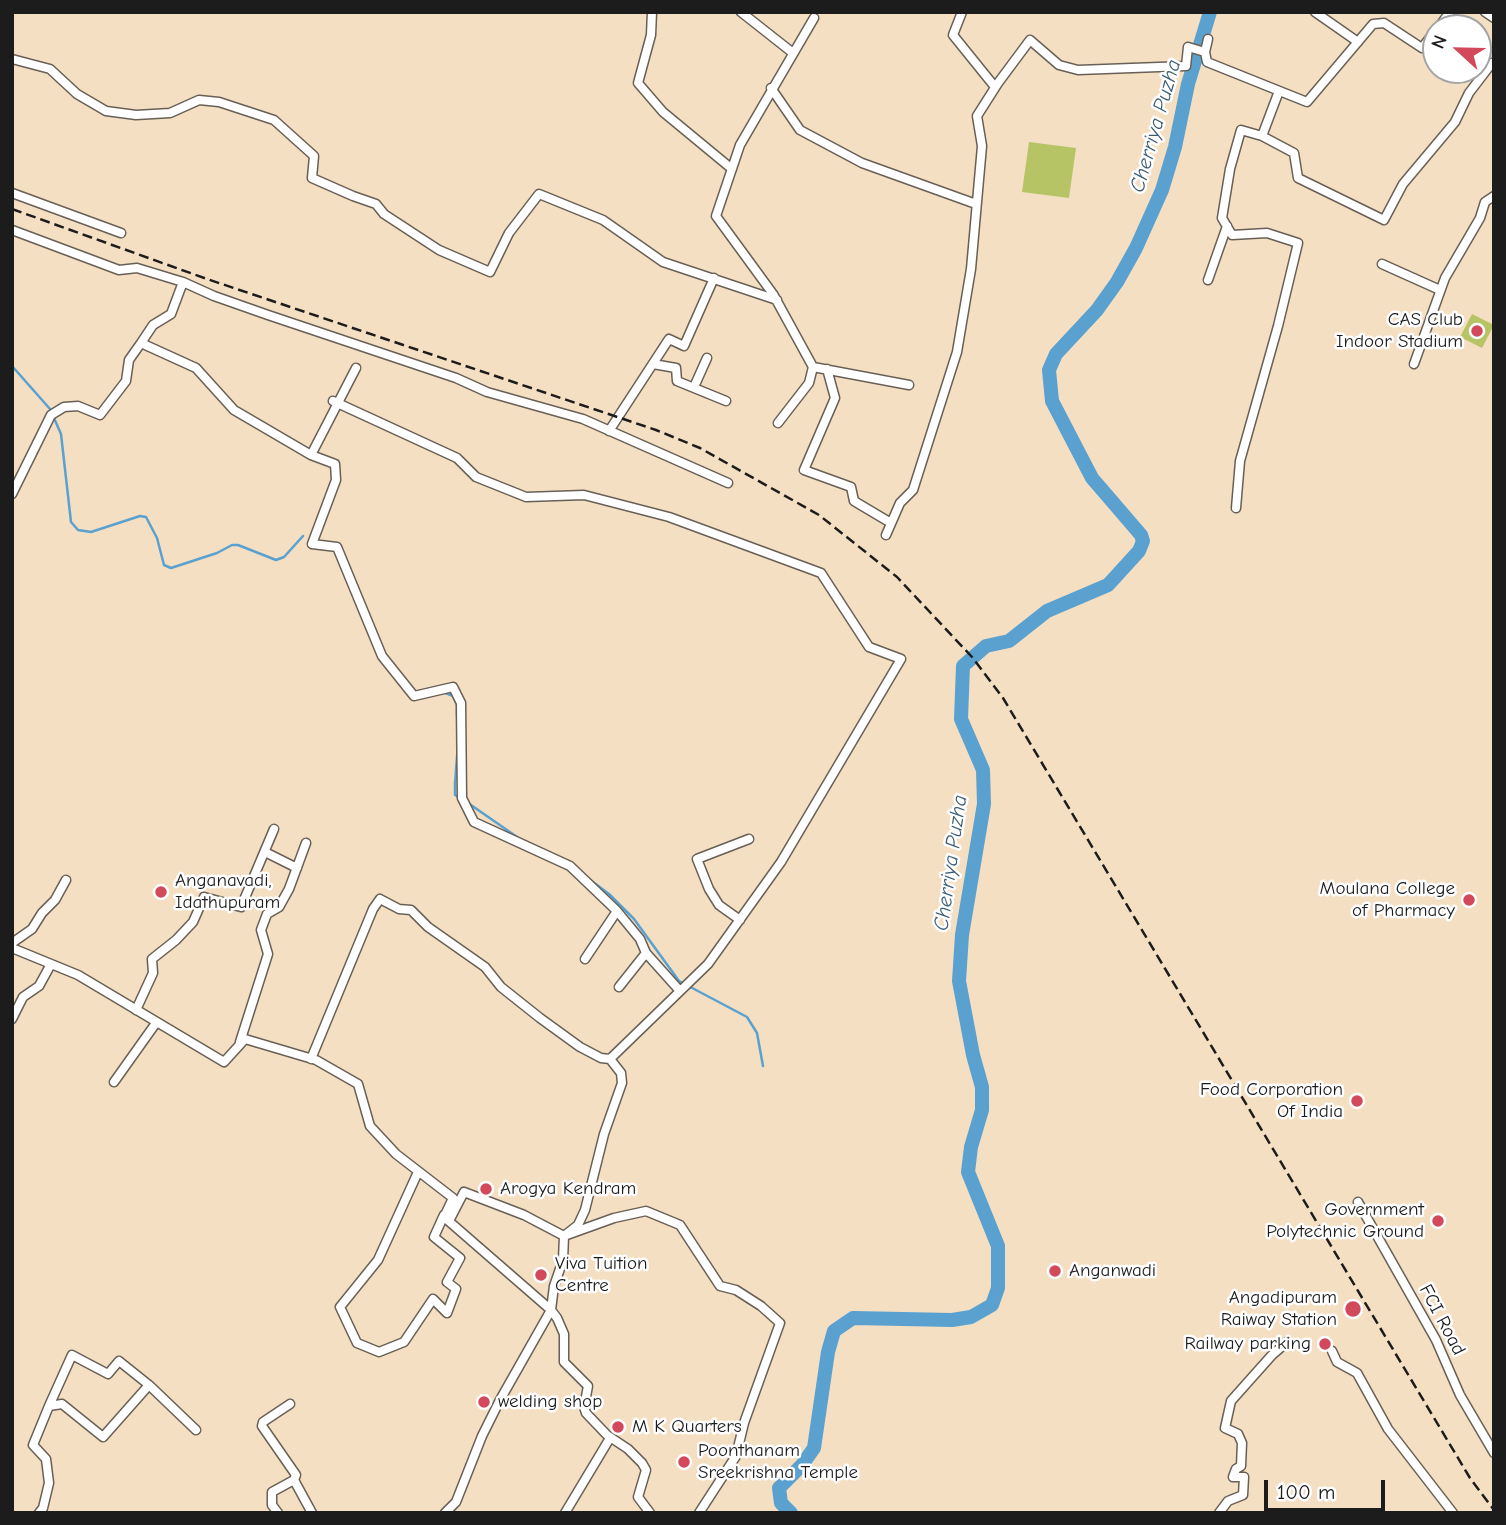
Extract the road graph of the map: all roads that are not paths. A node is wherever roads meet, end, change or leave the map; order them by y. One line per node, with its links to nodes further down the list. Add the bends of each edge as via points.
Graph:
1 (652, 12): 19 (street, via 652,35 638,83 663,112)
2 (741, 12): 12 (street)
3 (962, 12): 15 (street, via 953,35)
4 (1315, 12): 9 (street)
5 (1485, 12): 7 (street)
6 (814, 18): 12 (street)
7 (1494, 18)
8 (1208, 39): 11 (street)
9 (1358, 42): 10 (street, via 1373,23 1384,23); 17 (street, via 1307,102)
10 (1422, 48)
11 (1205, 52): 15 (street, via 1188,47 1186,66 1078,70 1059,65 1030,40); 17 (street, via 1207,62)
12 (793, 53): 16 (street)
13 (12, 59): 27 (street, via 50,69 77,94 106,111 170,113 199,100 274,120 314,156 312,178 376,204 439,250 490,272 509,233 539,194 603,220 663,262)
14 (1476, 84): 18 (street, via 1455,122 1403,184 1384,220 1298,178 1294,153)
15 (995, 87): 22 (street, via 977,116 982,146)
16 (771, 88): 19 (street); 22 (street, via 800,130 862,163)
17 (1279, 92): 18 (street)
18 (1262, 136): 23 (street, via 1241,130 1230,169 1223,218)
19 (732, 169): 31 (street, via 716,216)
20 (12, 193): 25 (street)
21 (1494, 196): 30 (street, via 1485,202)
22 (976, 204): 49 (street, via 957,352 914,490 900,503)
23 (1227, 226): 28 (street); 48 (street, via 1232,236 1267,233 1298,243 1240,461)
24 (12, 230): 29 (street, via 119,270 137,268)
25 (121, 233)
26 (1382, 264): 30 (street)
27 (714, 278): 31 (street); 34 (street, via 684,346 669,339)
28 (1208, 280)
29 (183, 282): 32 (street, via 171,314 153,325); 44 (street)
30 (1440, 290): 35 (street)
31 (777, 300): 36 (street)
32 (141, 343): 45 (street, via 196,368 234,410); 47 (street, via 129,360 126,381 100,415 78,407 64,407 51,415)
33 (707, 358): 40 (street)
34 (653, 364): 40 (street, via 676,368 677,380); 44 (street)
35 (1414, 364)
36 (813, 367): 38 (street); 43 (street, via 809,383)
37 (356, 368): 42 (street)
38 (827, 369): 39 (street); 49 (street, via 835,398 804,470 851,487 854,502)
39 (909, 385)
40 (694, 387): 41 (street)
41 (726, 401)
42 (336, 402): 45 (street); 58 (street, via 457,458 476,478 526,497 584,495 669,517 821,573 869,646 901,659 781,862)
43 (778, 423)
44 (609, 431): 46 (street)
45 (311, 455): 57 (street, via 335,464 336,480 313,544 337,547 382,656 414,696 453,687 461,703 462,798 474,822 570,866)
46 (729, 483)
47 (12, 494)
48 (1236, 508)
49 (891, 523): 50 (street)
50 (886, 536)
51 (274, 829): 54 (street)
52 (749, 839): 58 (street, via 697,859 719,905)
53 (306, 843): 55 (street)
54 (265, 852): 55 (street); 65 (street, via 241,907 204,897 193,922 152,959 153,973)
55 (297, 868): 68 (street, via 289,889 279,906 267,914 261,930 268,954)
56 (66, 880): 59 (street, via 32,929)
57 (617, 911): 60 (street); 61 (street)
58 (740, 920): 64 (street, via 708,964)
59 (12, 945): 62 (street)
60 (646, 953): 63 (street); 64 (street)
61 (585, 960)
62 (51, 964): 65 (street); 66 (street, via 39,986 23,997)
63 (619, 987)
64 (680, 991): 70 (street)
65 (136, 1010): 67 (street)
66 (12, 1019)
67 (156, 1023): 68 (street, via 224,1062); 71 (street)
68 (239, 1045): 69 (street, via 245,1039)
69 (311, 1059): 70 (street, via 380,899 411,910 485,967 501,987 540,1018 580,1047); 72 (street, via 358,1084 370,1126)
70 (610, 1059): 75 (street, via 621,1073 622,1083 585,1210 578,1225)
71 (114, 1082)
72 (418, 1172): 74 (street, via 453,1198); 74 (street, via 378,1260 340,1307 357,1343 379,1352 404,1342 433,1299 447,1313 456,1289 447,1282 460,1258 434,1237)
73 (1358, 1202): 84 (street, FCI Road)
74 (447, 1218): 75 (street, via 464,1192); 76 (street)
75 (564, 1236): 76 (street, via 564,1260); 92 (street, via 646,1211 680,1225 720,1286 736,1290 780,1323 736,1456)
76 (551, 1310): 83 (street, via 564,1334 564,1362 588,1386 586,1413); 89 (street, via 500,1399 456,1502)
77 (1287, 1342): 93 (street, via 1231,1401 1225,1428 1238,1434 1242,1443 1241,1466 1233,1477 1244,1477 1243,1495 1228,1501)
78 (1332, 1351): 94 (street, via 1337,1362 1357,1373 1388,1429)
79 (149, 1385): 81 (street, via 103,1437 62,1404); 81 (street, via 119,1361 108,1374 72,1355); 82 (street)
80 (290, 1404): 85 (street, via 262,1426 296,1475)
81 (50, 1406): 86 (street, via 33,1446 46,1459 49,1483)
82 (196, 1430)
83 (610, 1438): 90 (street); 91 (street, via 628,1449 646,1470 638,1497)
84 (1494, 1454)
85 (294, 1480): 87 (street, via 272,1492 272,1506); 88 (street)
86 (39, 1513)
87 (278, 1513)
88 (312, 1513)
89 (445, 1513)
90 (565, 1513)
91 (650, 1513)
92 (699, 1513)
93 (1219, 1513)
94 (1452, 1513)

